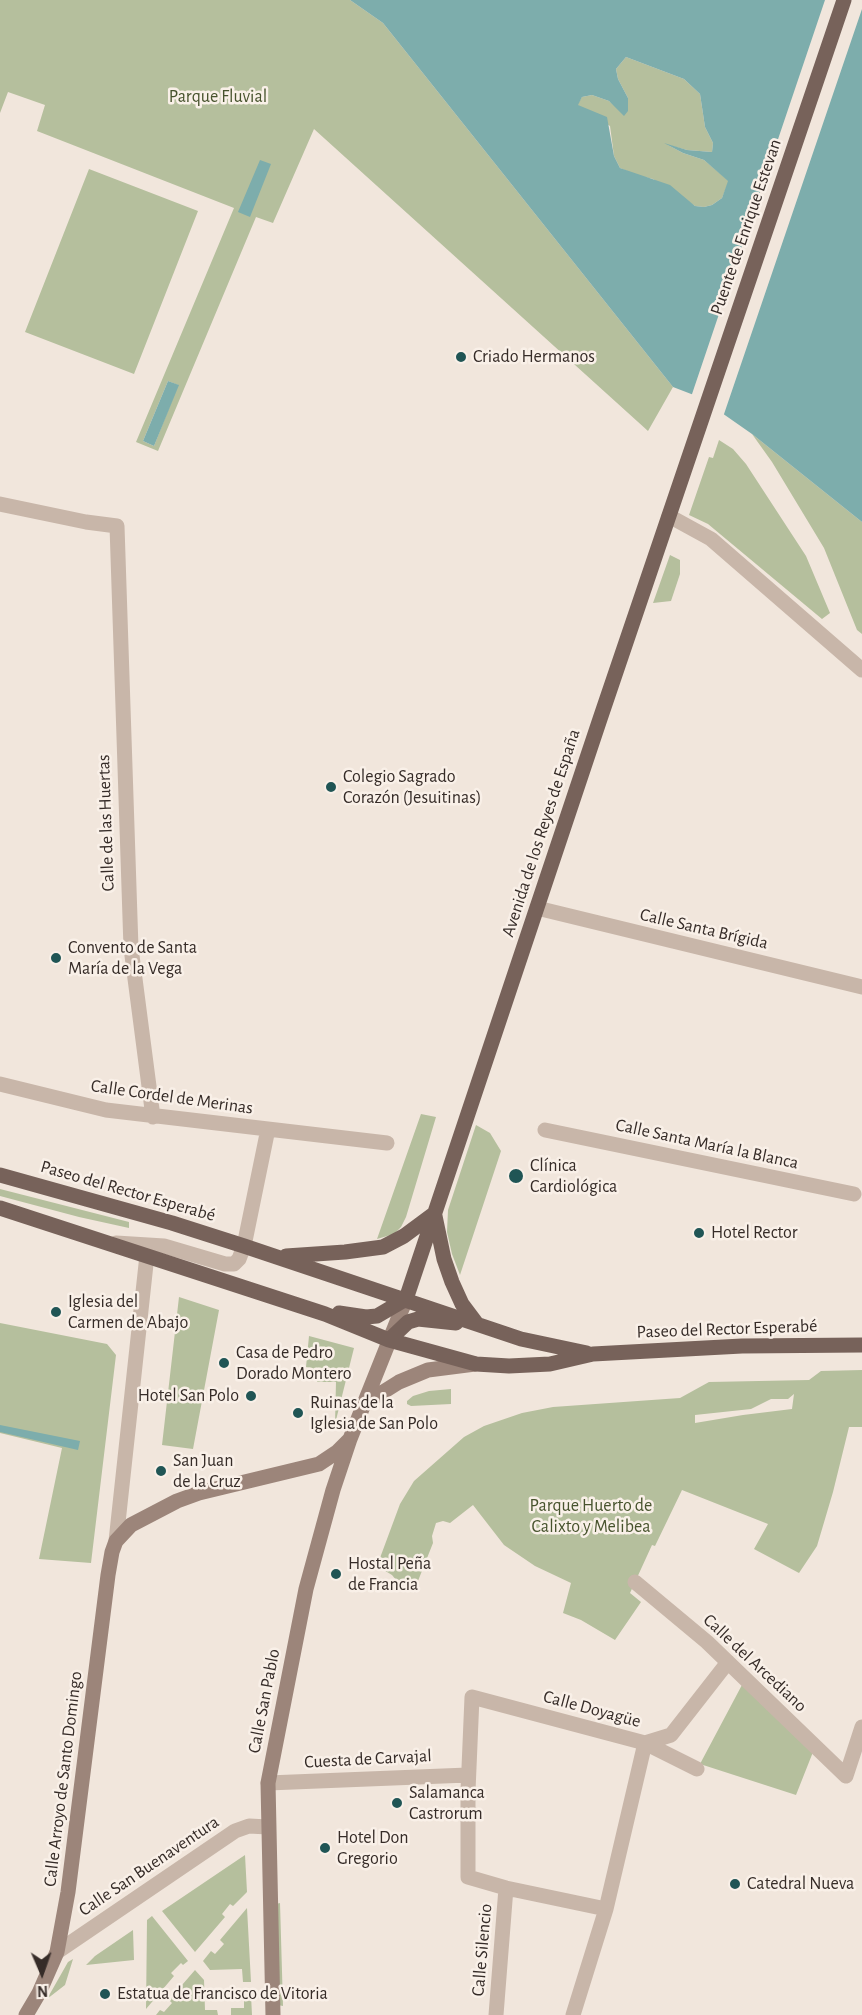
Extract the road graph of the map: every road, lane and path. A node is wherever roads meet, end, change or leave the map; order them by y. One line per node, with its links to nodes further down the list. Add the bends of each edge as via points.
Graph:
1 (843, 0): 2 (main road, Puente de Enrique Estevan)
2 (686, 466): 4 (main road, Avenida de los Reyes de España)
3 (0, 504): 9 (street, Calle de las Huertas, via 117,526 131,948)
4 (669, 516): 5 (street, via 711,539); 6 (main road, Avenida de los Reyes de España)
5 (862, 669)
6 (537, 908): 7 (street, Calle Santa Brígida); 16 (main road, Avenida de los Reyes de España)
7 (862, 987)
8 (0, 1084): 9 (street, Calle Cordel de Merinas, via 106,1110)
9 (153, 1117): 10 (street, Calle Cordel de Merinas)
10 (268, 1129): 12 (street, Calle Cordel de Merinas); 18 (street, Calle Cordel de Merinas)
11 (545, 1130): 14 (street, Calle Santa María la Blanca)
12 (387, 1143)
13 (0, 1175): 18 (main road, Paseo del Rector Esperabé)
14 (858, 1195)
15 (0, 1208): 17 (main road, Paseo del Rector Esperabé)
16 (435, 1213): 20 (main road, Paseo del Rector Esperabé, via 383,1247); 21 (main road, Avenida de los Reyes de España); 23 (main road, via 452,1282)
17 (108, 1243): 18 (street, Paseo del Rector Esperabé, via 164,1246 225,1264 234,1264); 19 (main road, Paseo del Rector Esperabé)
18 (244, 1245): 20 (main road, Paseo del Rector Esperabé)
19 (147, 1255): 22 (main road, Paseo del Rector Esperabé); 32 (street, Calle Arroyo de Santo Domingo)
20 (271, 1255): 21 (main road, Paseo del Rector Esperabé)
21 (406, 1299): 22 (main road, Paseo del Rector Esperabé, via 378,1316); 23 (main road, Paseo del Rector Esperabé); 24 (main road, Calle San Pablo)
22 (312, 1310): 24 (main road, Paseo del Rector Esperabé)
23 (477, 1324): 24 (main road, Paseo del Rector Esperabé, via 418,1319 408,1322); 26 (main road, Paseo del Rector Esperabé, via 521,1339)
24 (389, 1340): 27 (main road, Paseo del Rector Esperabé); 28 (main road, Calle San Pablo)
25 (862, 1345): 26 (main road, Paseo del Rector Esperabé, via 742,1346)
26 (593, 1354): 27 (main road, Paseo del Rector Esperabé, via 550,1364)
27 (476, 1364): 28 (main road, via 428,1370 399,1382)
28 (364, 1404): 29 (main road, Calle San Pablo)
29 (350, 1438): 30 (main road); 31 (main road, Calle San Pablo)
30 (319, 1464): 31 (main road, via 330,1470); 32 (main road, via 177,1501 131,1525)
31 (333, 1491): 39 (main road, Calle San Pablo, via 306,1589)
32 (116, 1540): 43 (main road, Calle Arroyo de Santo Domingo)
33 (635, 1582): 34 (street, Calle del Arcediano)
34 (728, 1662): 35 (street, Calle del Arcediano, via 846,1776); 36 (street, via 671,1735)
35 (862, 1727)
36 (645, 1743): 37 (street, Calle Doyagüe); 38 (street, Calle Doyagüe, via 472,1697); 42 (street)
37 (697, 1769)
38 (468, 1775): 39 (street, Cuesta de Carvajal); 41 (street, via 468,1877)
39 (268, 1783): 40 (main road, Calle San Pablo)
40 (268, 1827): 43 (street, Calle San Buenaventura, via 235,1831); 45 (main road, Calle San Pablo)
41 (506, 1888): 42 (street); 46 (street, Calle Silencio)
42 (606, 1909): 47 (street)
43 (57, 1952): 44 (main road, Calle Arroyo de Santo Domingo)
44 (26, 2015)
45 (273, 2015)
46 (496, 2015)
47 (573, 2015)

